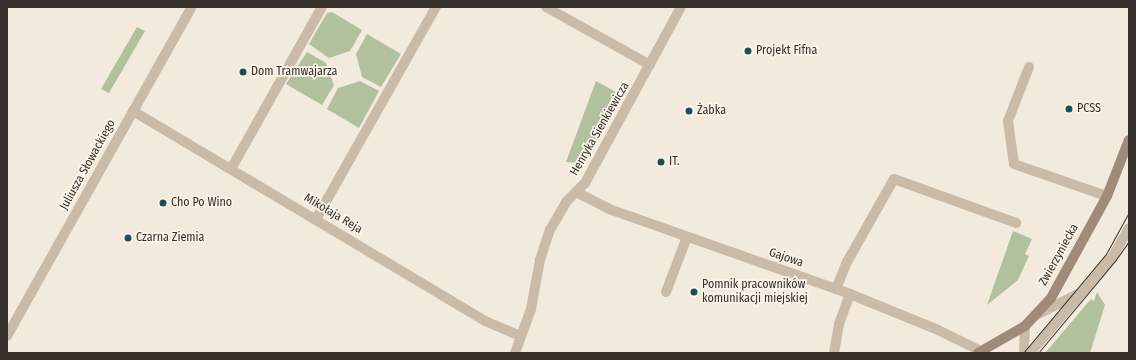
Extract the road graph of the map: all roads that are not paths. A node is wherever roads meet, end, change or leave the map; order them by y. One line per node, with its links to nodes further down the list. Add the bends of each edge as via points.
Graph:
1 (192, 7): 8 (street, Juliusza Słowackiego)
2 (322, 7): 10 (street)
3 (436, 7): 13 (street)
4 (546, 7): 6 (street)
5 (681, 7): 6 (street, Henryka Sienkiewicza)
6 (650, 65): 11 (street, Henryka Sienkiewicza, via 585,183)
7 (1029, 67): 12 (street, via 1008,121 1014,164)
8 (133, 111): 10 (street, Mikołaja Reja); 23 (street, Juliusza Słowackiego)
9 (1129, 140): 12 (street, Zwierzyniecka)
10 (231, 169): 13 (street, Mikołaja Reja)
11 (576, 192): 16 (street, Gajowa, via 609,209); 24 (street, Henryka Sienkiewicza, via 566,202 550,230 540,260 532,309)
12 (1107, 196): 21 (street, Zwierzyniecka, via 1058,286)
13 (316, 219): 24 (street, Mikołaja Reja, via 485,322)
14 (1016, 223): 17 (street, via 894,179 846,262)
15 (1129, 228): 18 (street, via 1113,256)
16 (687, 237): 17 (street, Gajowa); 19 (street)
17 (836, 289): 20 (street, Gajowa)
18 (1083, 291): 21 (street); 29 (street)
19 (666, 292)
20 (850, 294): 25 (street, Gajowa, via 938,330); 27 (street, via 839,324)
21 (1036, 316): 22 (street, Zwierzyniecka)
22 (1025, 326): 25 (street, Zwierzyniecka); 28 (street)
23 (7, 336)
24 (521, 336): 26 (street, Henryka Sienkiewicza)
25 (982, 352)
26 (515, 353)
27 (834, 353)
28 (1024, 353)
29 (1030, 353)

